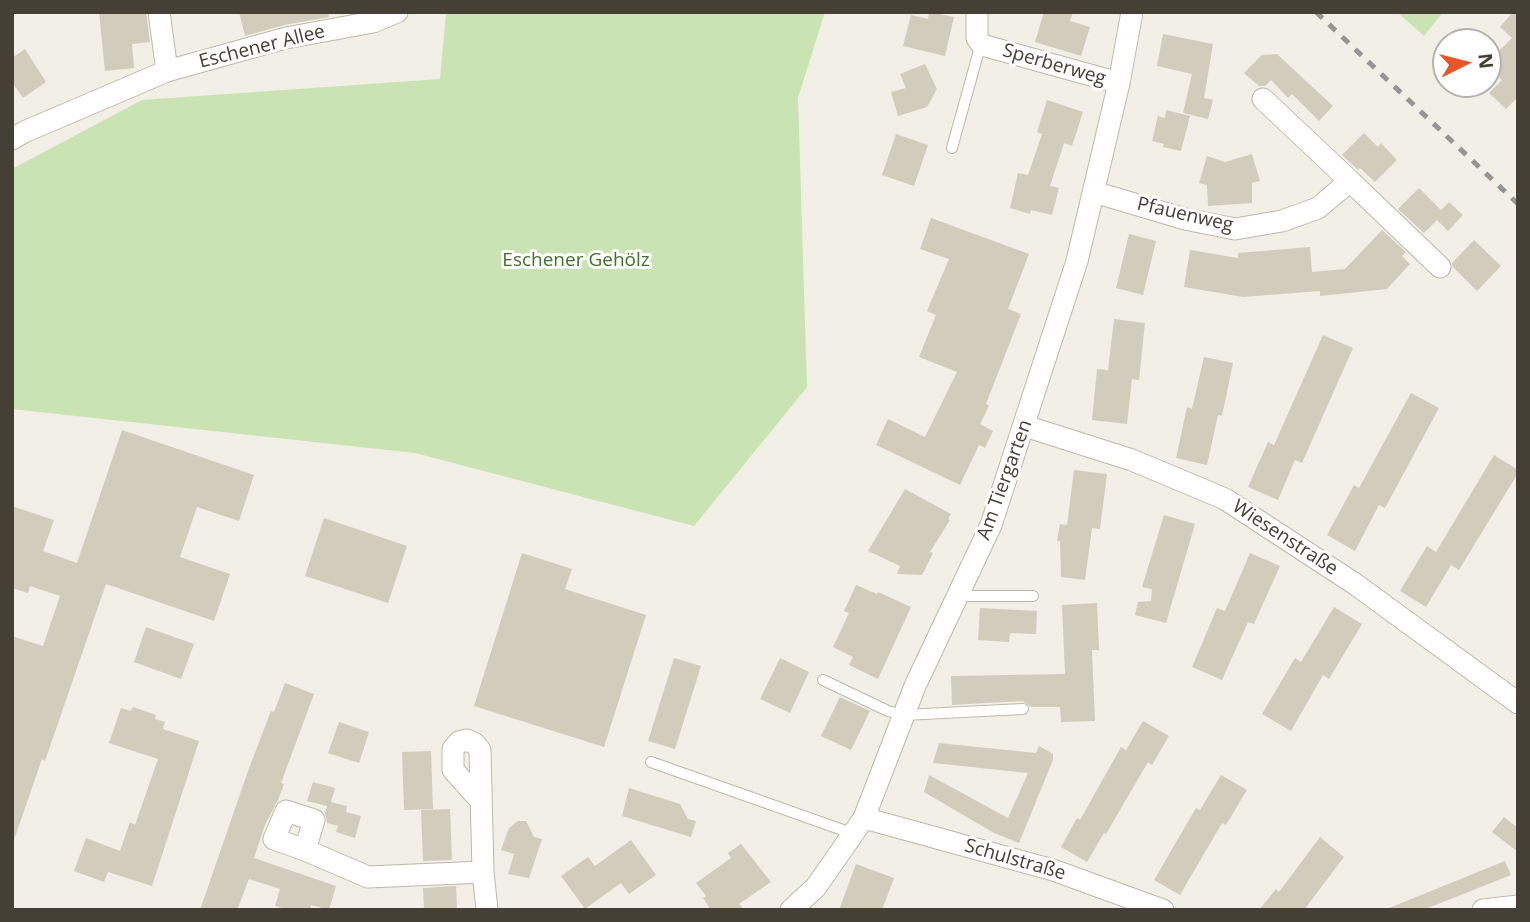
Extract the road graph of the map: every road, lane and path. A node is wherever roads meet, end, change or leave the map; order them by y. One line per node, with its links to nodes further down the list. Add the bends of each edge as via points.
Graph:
1 (159, 12): 6 (street)
2 (397, 12): 6 (street, Eschener Allee, via 373,22 286,38)
3 (977, 12): 5 (street, Sperberweg, via 976,38)
4 (1132, 12): 7 (street, Am Tiergarten)
5 (982, 45): 7 (street, Sperberweg); 10 (lane)
6 (167, 71): 9 (street, Eschener Allee)
7 (1119, 83): 12 (street, Am Tiergarten)
8 (1263, 99): 11 (street)
9 (12, 139)
10 (952, 148)
11 (1350, 181): 12 (street, Pfauenweg, via 1318,208 1282,221 1235,229); 13 (street)
12 (1094, 192): 14 (street, Am Tiergarten)
13 (1440, 267)
14 (1025, 426): 15 (street, Am Tiergarten, via 991,525); 18 (street, Wiesenstraße, via 1132,460 1225,499 1355,584)
15 (957, 596): 16 (lane); 20 (street, Am Tiergarten)
16 (1032, 596)
17 (823, 680): 20 (lane)
18 (1518, 703)
19 (1023, 709): 20 (lane)
20 (904, 715): 23 (street, Am Tiergarten)
21 (651, 762): 23 (lane)
22 (481, 801): 25 (street)
23 (859, 826): 28 (street, Am Tiergarten, via 816,887); 29 (street, Schulstraße, via 1053,870)
24 (305, 850): 25 (street, via 368,877)
25 (483, 872): 27 (street)
26 (1518, 906): 30 (street)
27 (487, 910)
28 (791, 910)
29 (1163, 910)
30 (1483, 910)

